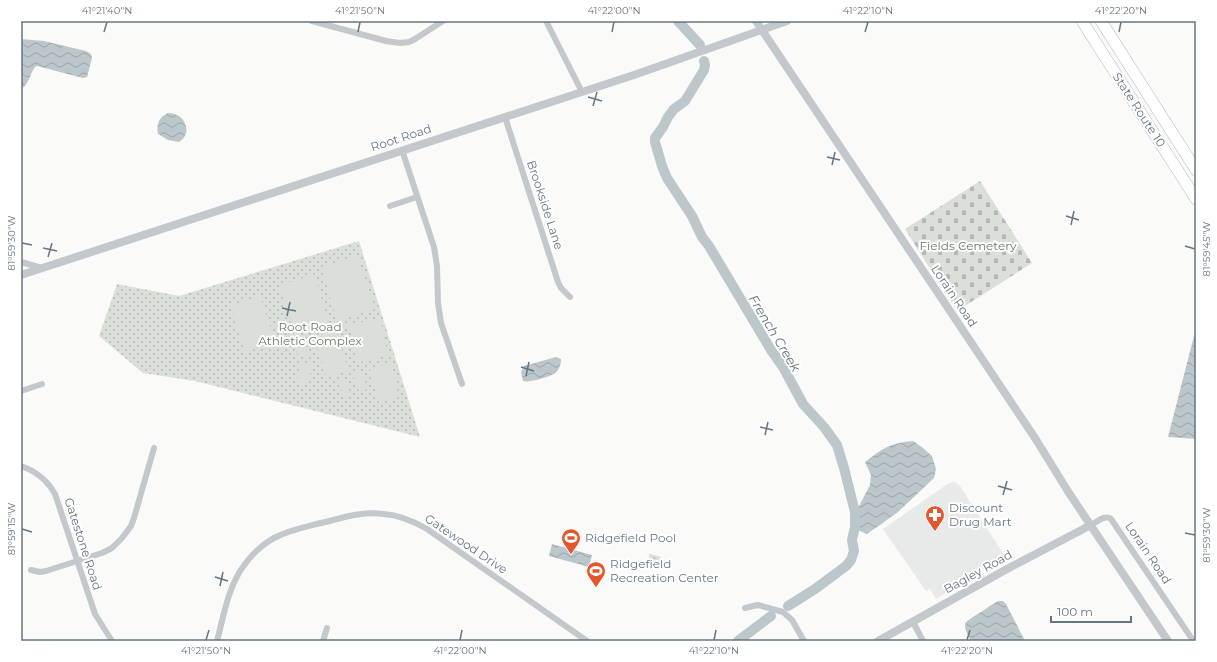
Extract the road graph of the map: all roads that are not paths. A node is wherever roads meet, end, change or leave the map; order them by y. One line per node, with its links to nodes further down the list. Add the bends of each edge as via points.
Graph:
1 (312, 21): 2 (street, via 400,43 415,39)
2 (443, 21)
3 (546, 21): 9 (street)
4 (756, 21): 8 (street, Lorain Road)
5 (787, 21): 8 (street, Root Road)
6 (1082, 21): 14 (highway, State Route 10)
7 (1101, 21): 12 (highway, State Route 10)
8 (762, 30): 9 (street, Root Road); 25 (street, Lorain Road, via 1036,438)
9 (582, 92): 10 (street, Root Road)
10 (505, 117): 11 (street, Root Road); 19 (street, Brookside Lane, via 558,282)
11 (402, 150): 13 (street); 17 (street, Root Road)
12 (1196, 170)
13 (417, 197): 15 (street); 21 (street, via 435,253 442,323)
14 (1196, 199)
15 (390, 206)
16 (21, 262): 17 (street)
17 (42, 268): 18 (street, Root Road)
18 (21, 275)
19 (570, 297)
20 (42, 384): 22 (street)
21 (462, 384)
22 (21, 391)
23 (154, 448): 26 (street, via 134,518 125,535 106,551)
24 (21, 466): 26 (street, Gatestone Road, via 43,478 55,494)
25 (1091, 525): 29 (street, Bagley Road); 31 (street, Lorain Road, via 1106,517 1111,519); 39 (street, Lorain Road)
26 (78, 561): 27 (street, via 43,572); 32 (street, Gatestone Road, via 95,614)
27 (31, 570)
28 (744, 608): 36 (street, via 758,605 783,612 792,620)
29 (913, 622): 37 (street, Bagley Road); 38 (street)
30 (326, 628): 34 (street)
31 (1192, 639)
32 (112, 641)
33 (217, 641): 35 (street, Gatewood Drive, via 236,579 244,565 261,546 291,531 374,513 402,517 427,529)
34 (323, 641)
35 (587, 641)
36 (804, 641)
37 (878, 641)
38 (923, 641)
39 (1168, 641)

